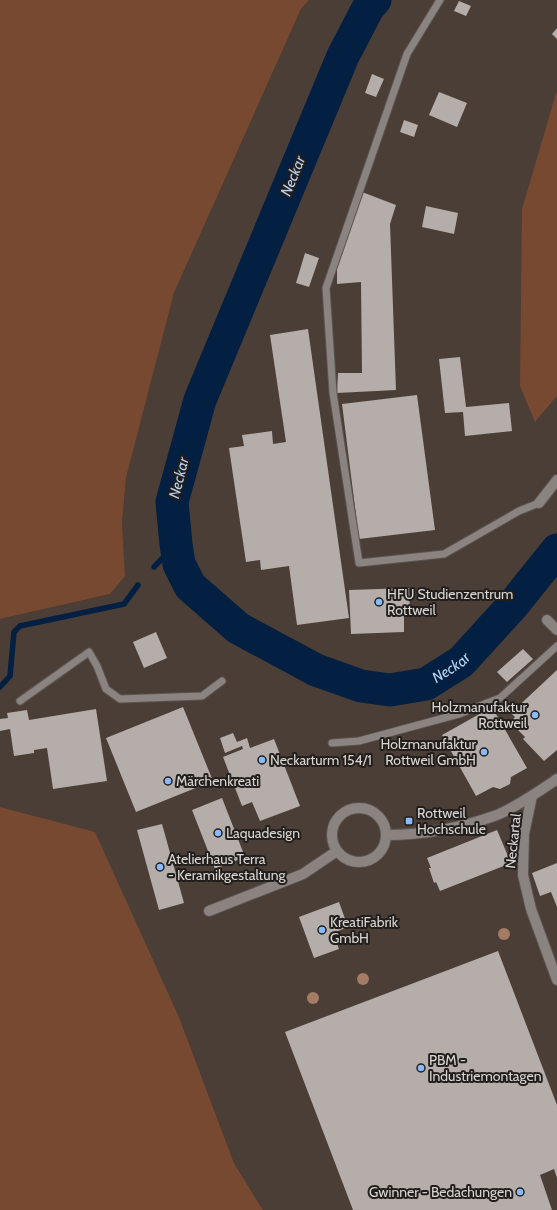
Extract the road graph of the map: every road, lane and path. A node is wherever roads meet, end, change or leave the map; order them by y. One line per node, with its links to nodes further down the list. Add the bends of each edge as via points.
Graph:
1 (440, 0): 3 (lane, via 407,54 326,288 333,393 359,563 444,554 519,511)
2 (557, 480): 3 (street)
3 (539, 503)
4 (547, 620): 5 (street)
5 (557, 630)
6 (557, 646): 9 (lane, via 500,698 459,714 359,741)
7 (222, 681): 8 (lane, via 202,696 120,699 106,689 89,652)
8 (20, 701)
9 (332, 743)
10 (557, 779): 11 (street, Neckartal)
11 (532, 796): 12 (street, Neckartal, via 498,814 457,827 432,833); 15 (street, Neckartal, via 524,834 523,875 531,909)
12 (386, 835): 13 (street, via 381,851 367,861 351,861); 13 (street, via 382,820 376,814 370,810 354,808 338,817 334,825 333,843)
13 (337, 851): 14 (street, via 303,874)
14 (209, 911)
15 (557, 980)

